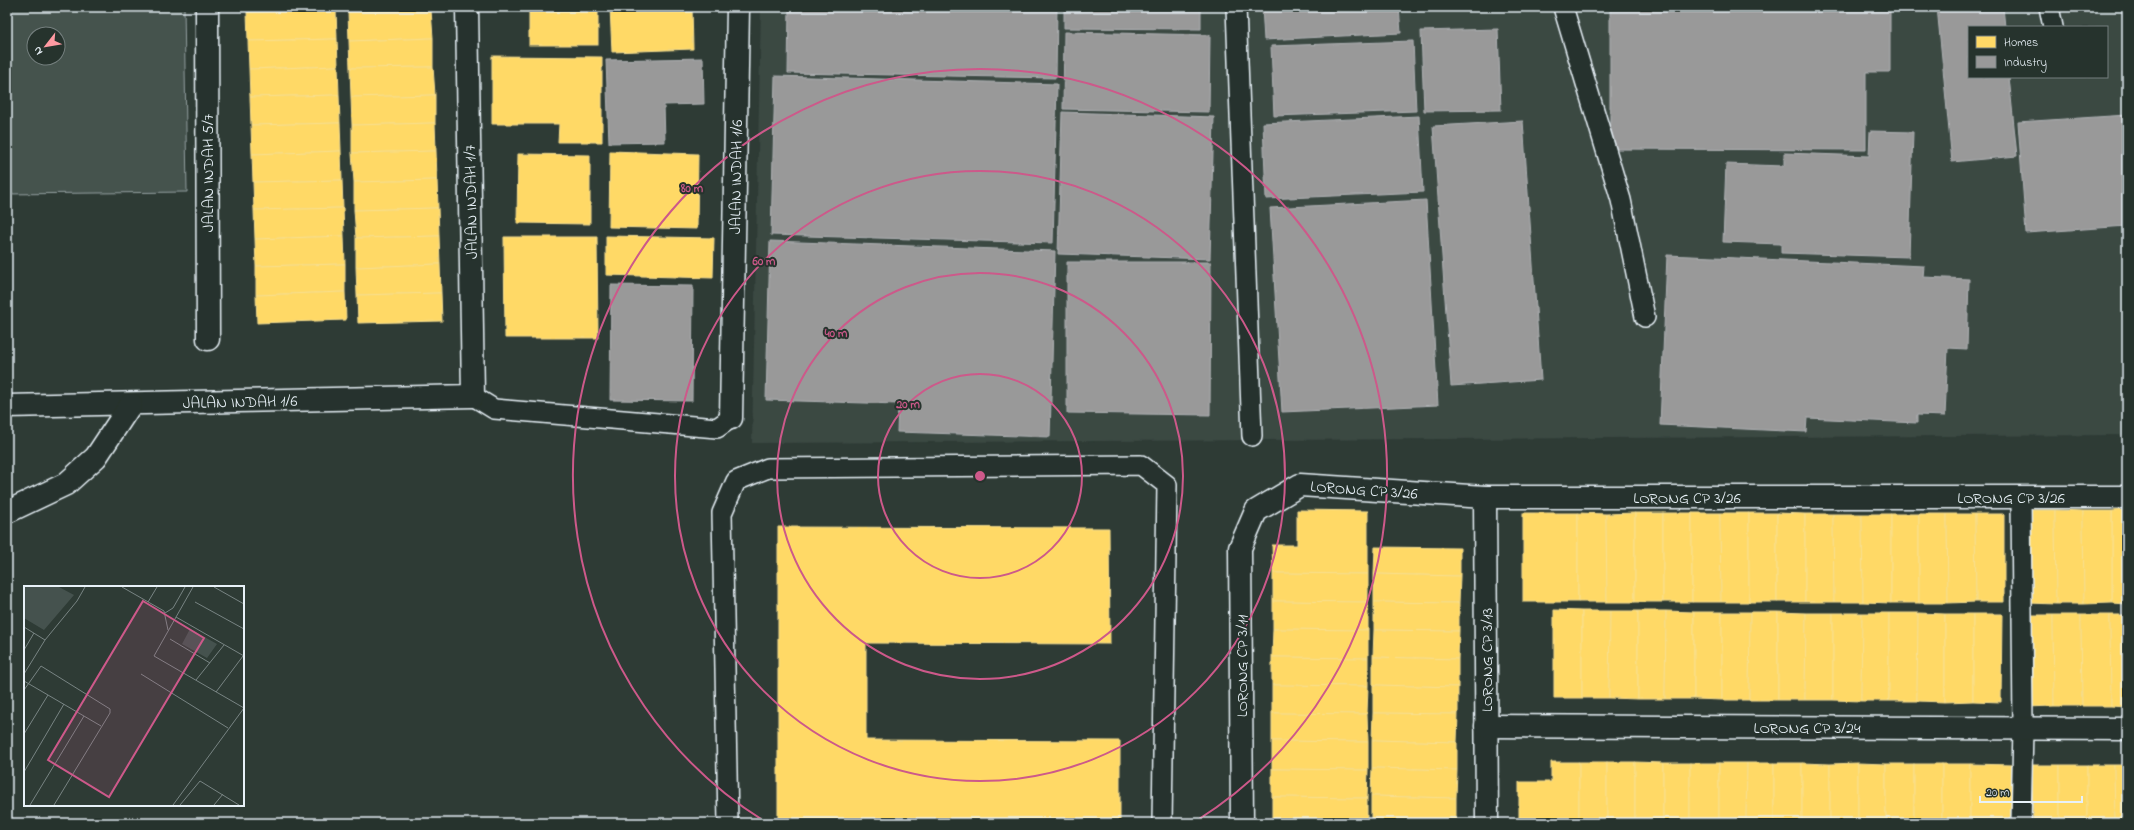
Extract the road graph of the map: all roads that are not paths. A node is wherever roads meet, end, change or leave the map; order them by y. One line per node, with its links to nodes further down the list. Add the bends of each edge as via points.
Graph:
1 (207, 7): 9 (street, JALAN INDAH 5/7)
2 (467, 7): 10 (street, JALAN INDAH 1/7)
3 (738, 7): 13 (street, JALAN INDAH 1/6)
4 (1236, 7): 14 (lane)
5 (1563, 7): 8 (lane, via 1621,200)
6 (2049, 7): 7 (lane)
7 (2053, 26)
8 (1645, 317)
9 (208, 338)
10 (474, 396): 11 (street, JALAN INDAH 1/6); 13 (lane, via 494,409 717,428)
11 (131, 404): 12 (street, JALAN INDAH 1/6); 19 (street, via 96,457 66,484)
12 (7, 406)
13 (731, 418)
14 (1252, 436)
15 (1485, 497): 16 (street, LORONG CP 3/26); 18 (street, LORONG CP 3/26, via 1300,484); 20 (street, LORONG CP 3/13)
16 (2021, 497): 17 (street, LORONG CP 3/26); 21 (lane)
17 (2127, 497)
18 (1256, 511): 25 (street, LORONG CP 3/11, via 1240,548)
19 (7, 512)
20 (1486, 726): 21 (street, LORONG CP 3/24); 26 (street, LORONG CP 3/13)
21 (2023, 728): 22 (street, LORONG CP 3/24); 27 (lane)
22 (2127, 729)
23 (728, 823): 24 (lane, via 722,513 736,481 768,468 1142,465 1167,485)
24 (1162, 823)
25 (1242, 823)
26 (1487, 823)
27 (2021, 823)

